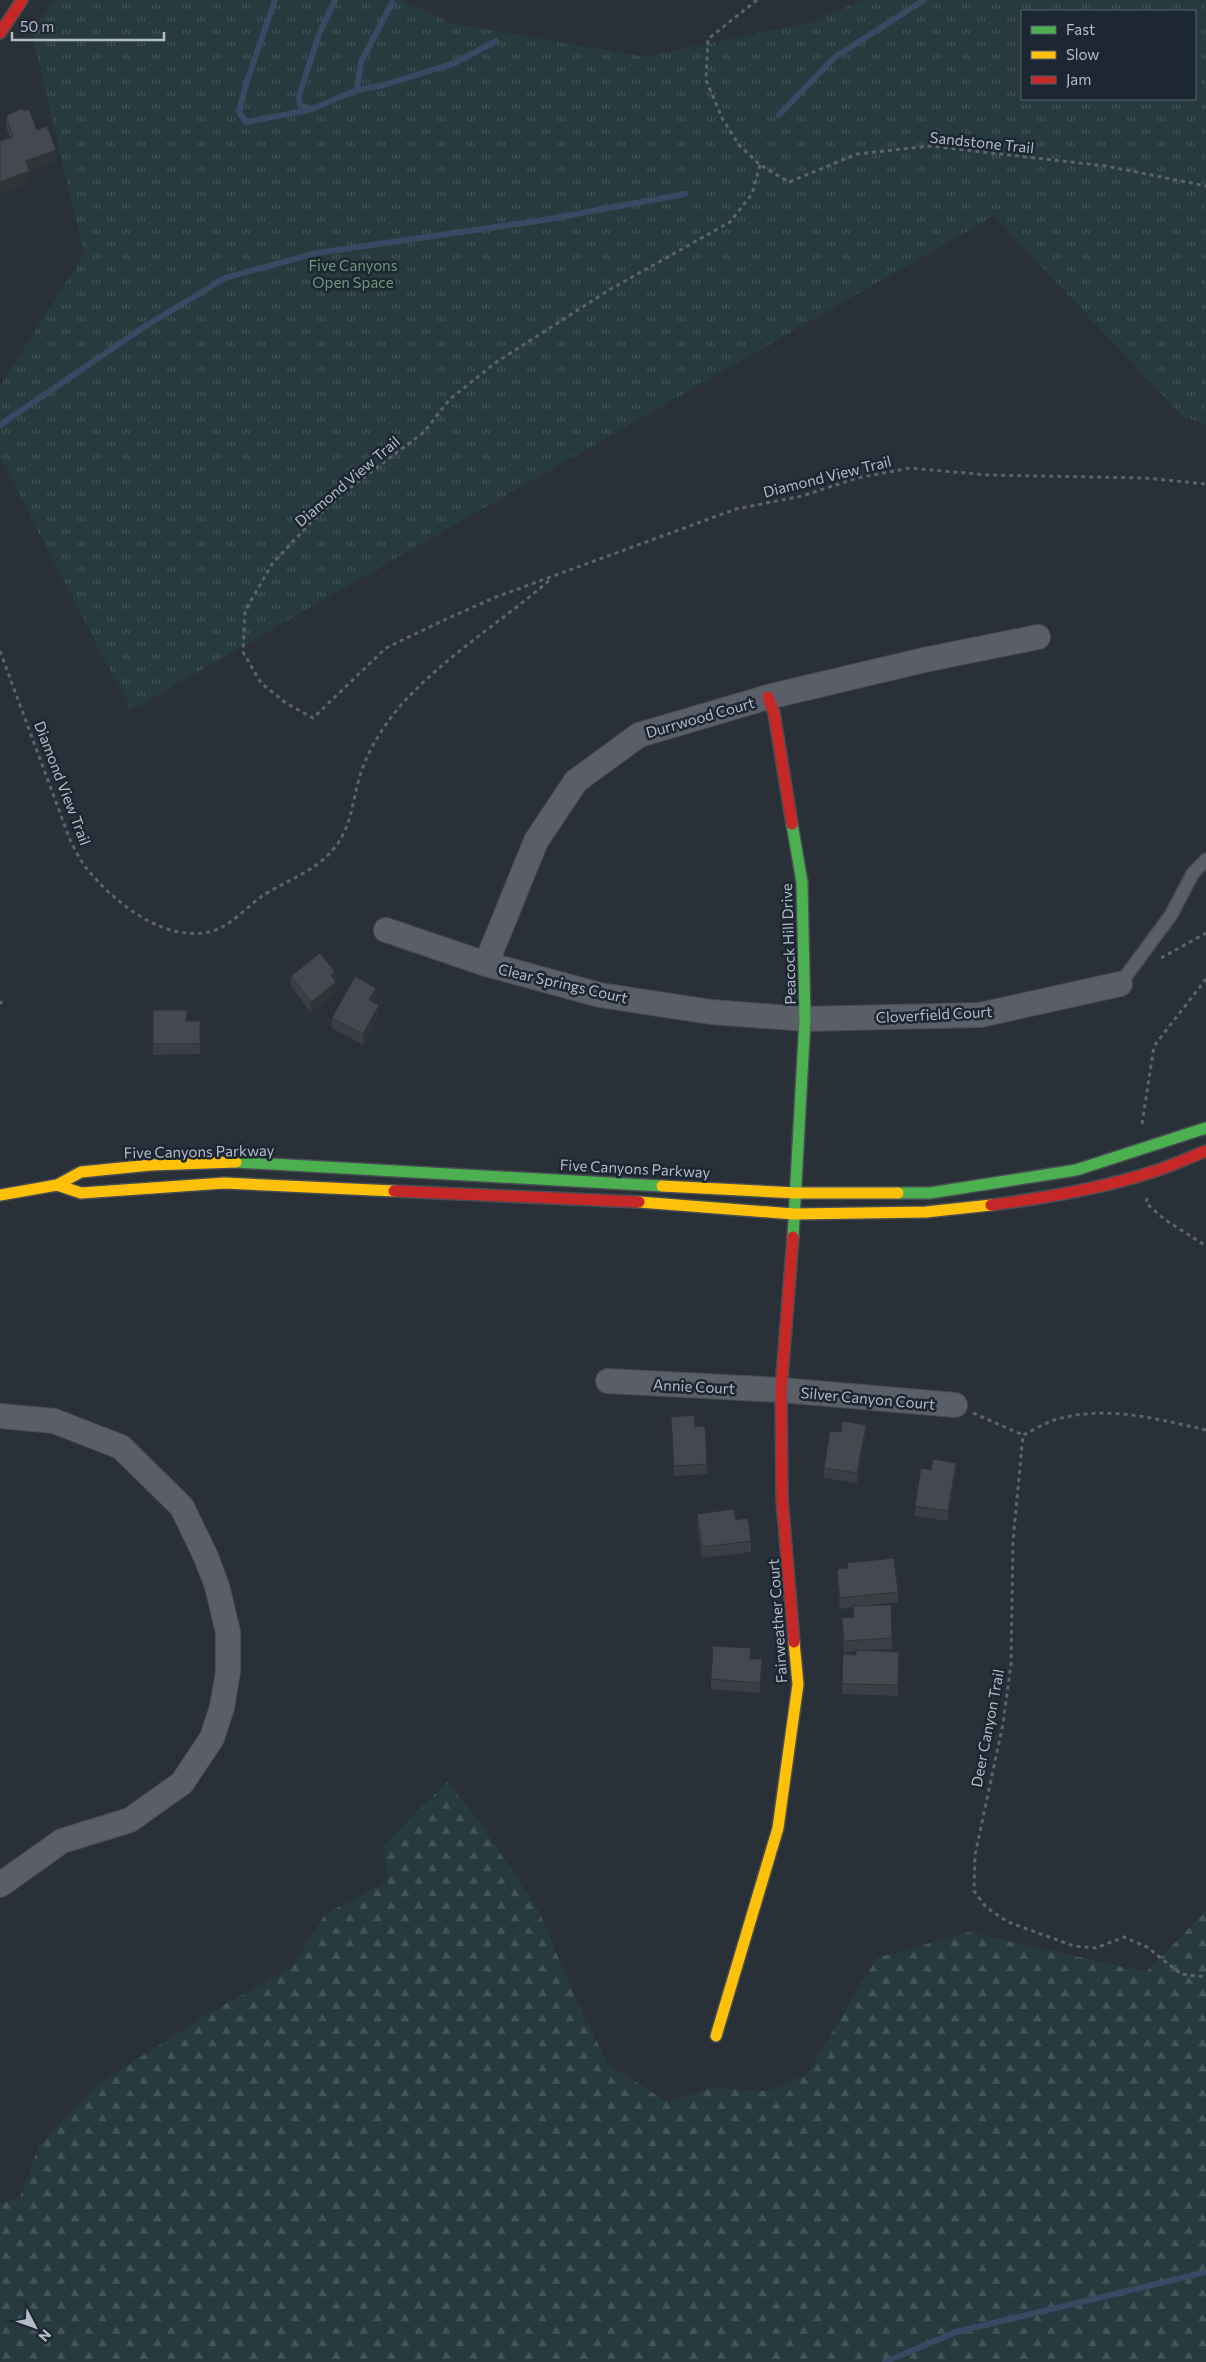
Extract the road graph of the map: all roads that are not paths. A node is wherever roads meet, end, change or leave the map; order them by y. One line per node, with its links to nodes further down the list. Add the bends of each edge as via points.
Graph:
1 (22, 0): 2 (main road)
2 (0, 33)
3 (1038, 637): 4 (street, Durrwood Court)
4 (768, 697): 7 (street, Durrwood Court, via 639,734 576,781 536,841); 9 (main road, Peacock Hill Drive, via 774,713 802,882)
5 (1206, 860): 8 (lane, via 1193,873 1171,915)
6 (386, 930): 7 (street, Clear Springs Court)
7 (486, 964): 9 (street, Clear Springs Court, via 600,995 711,1012)
8 (1120, 984): 9 (street, Cloverfield Court, via 980,1015)
9 (805, 1019): 13 (main road, Peacock Hill Drive)
10 (1206, 1128): 13 (main road, Five Canyons Parkway, via 1076,1170 930,1193)
11 (1206, 1151): 15 (main road, Five Canyons Parkway, via 1153,1172 1021,1201 926,1212)
12 (57, 1186): 13 (main road, Five Canyons Parkway, via 81,1172 151,1165 239,1162); 14 (main road, Five Canyons Parkway); 15 (main road, Five Canyons Parkway, via 81,1193 224,1183 654,1203)
13 (796, 1193): 15 (main road, Fairweather Court)
14 (0, 1196)
15 (794, 1214): 17 (main road, Fairweather Court)
16 (608, 1381): 17 (street, Annie Court)
17 (781, 1390): 18 (street, Silver Canyon Court); 21 (main road, Fairweather Court, via 782,1498 798,1684 778,1828)
18 (955, 1405)
19 (0, 1416): 20 (street, via 54,1421 121,1447 182,1507 217,1586 228,1632 228,1672 212,1738 182,1783 130,1820 62,1841)
20 (0, 1885)
21 (716, 2036)

